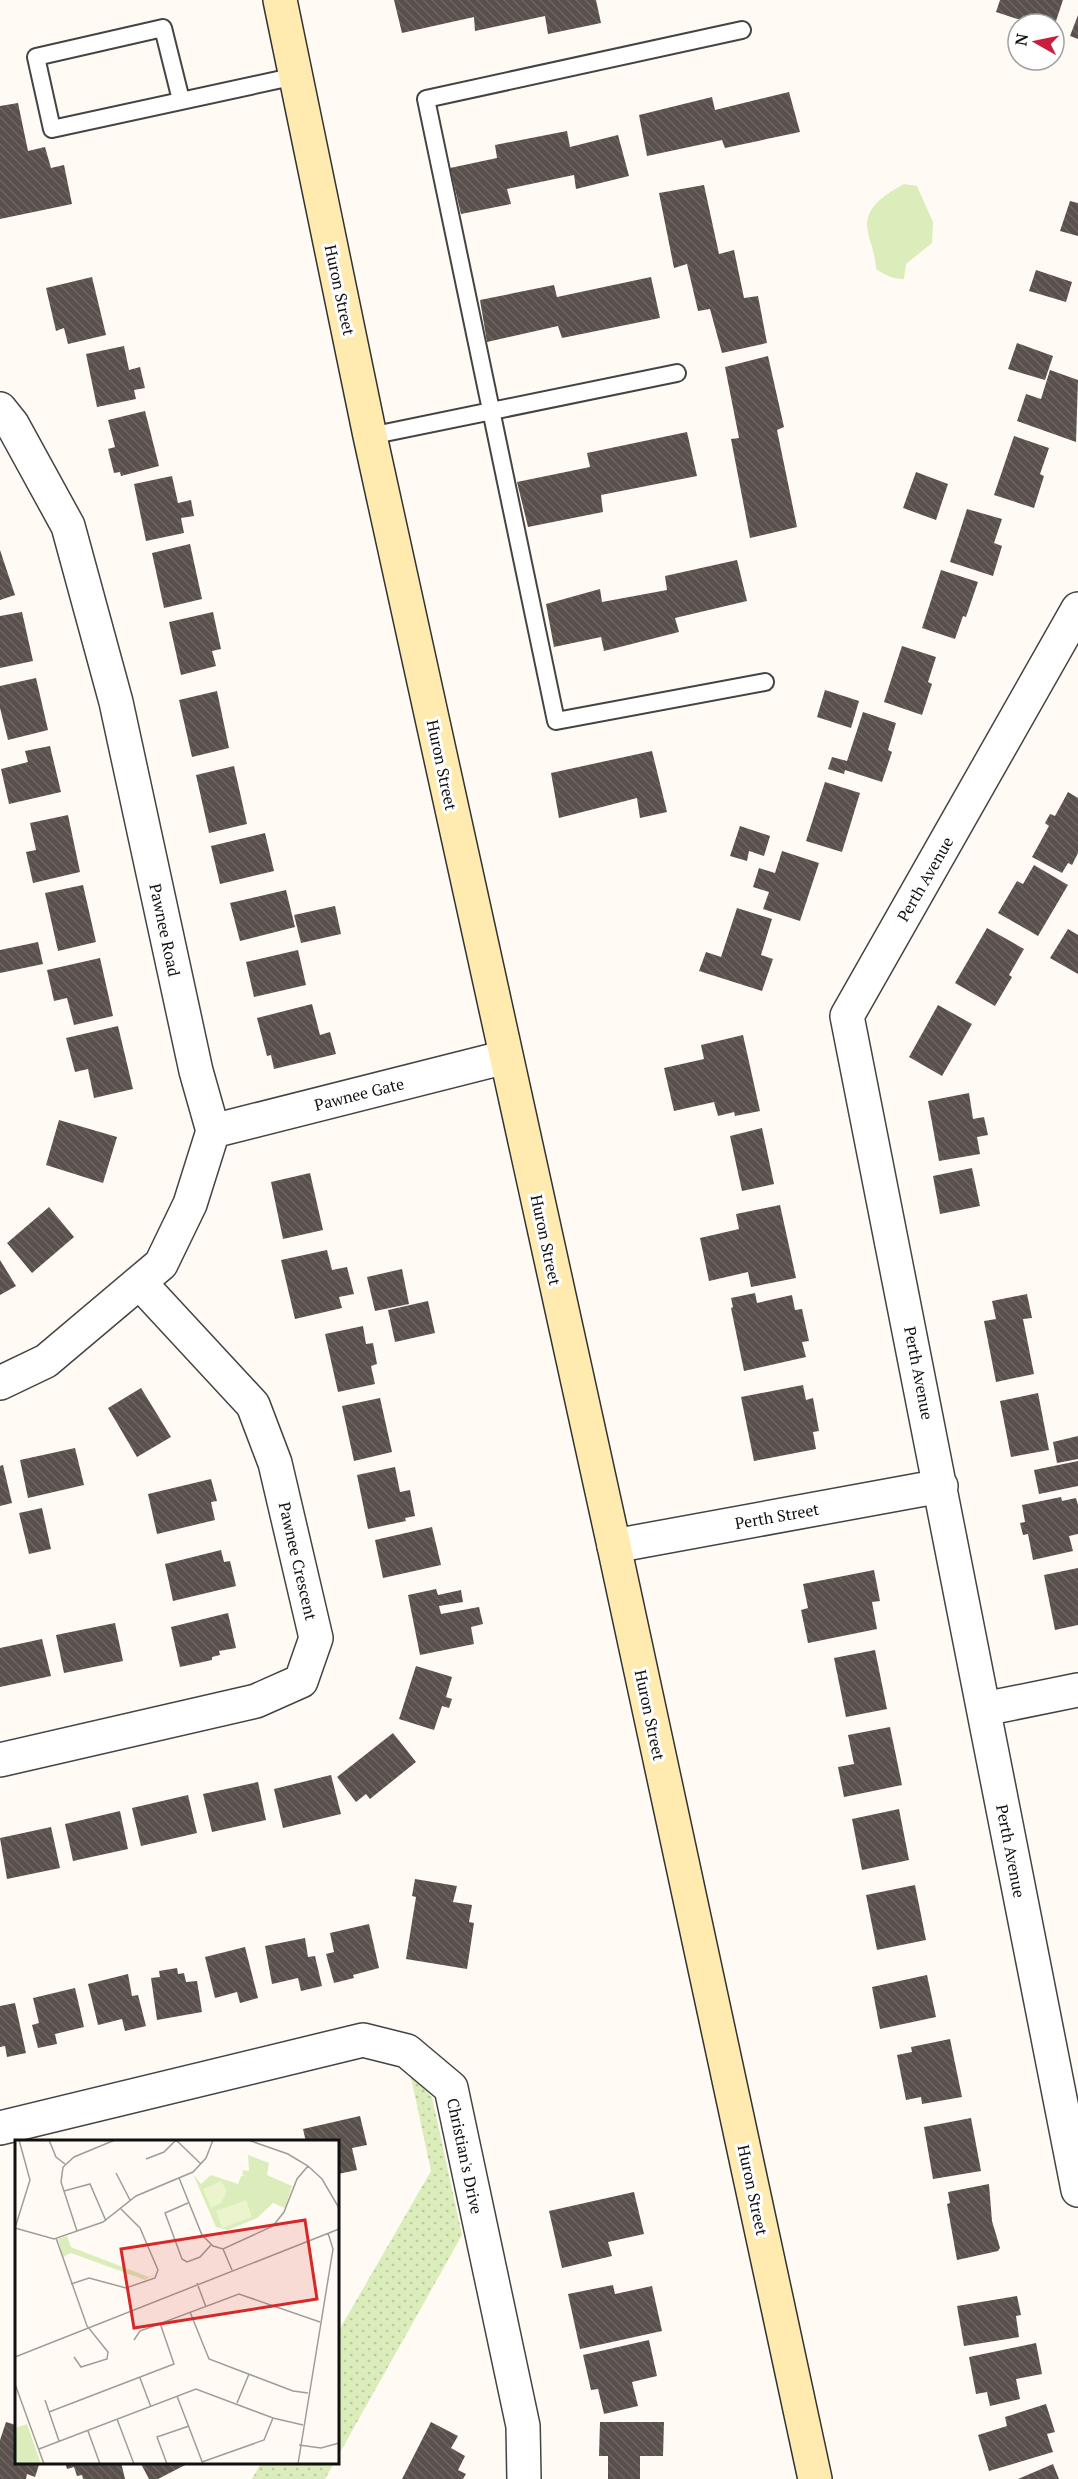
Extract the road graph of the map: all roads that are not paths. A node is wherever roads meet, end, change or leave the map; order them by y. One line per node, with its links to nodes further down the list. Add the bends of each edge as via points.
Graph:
1 (280, 0): 3 (main road, Huron Street)
2 (742, 30): 7 (lane, via 426,99)
3 (296, 76): 4 (lane); 8 (main road, Huron Street)
4 (181, 100): 4 (lane, via 52,129 36,57 163,28)
5 (677, 373): 7 (lane)
6 (0, 409): 12 (street, Pawnee Road, via 68,526 116,702 196,1071)
7 (491, 411): 8 (lane); 10 (lane, via 556,722)
8 (370, 436): 11 (main road, Huron Street)
9 (1078, 609): 15 (street, Perth Avenue, via 847,1016)
10 (765, 682)
11 (506, 1057): 12 (street, Pawnee Gate); 16 (main road, Huron Street)
12 (213, 1131): 13 (street, via 190,1204 161,1264)
13 (140, 1283): 14 (street, via 46,1361); 19 (street, Pawnee Crescent, via 253,1405 275,1463 316,1638 302,1681 256,1701)
14 (0, 1383)
15 (941, 1486): 16 (street, Perth Street); 18 (street, Perth Avenue)
16 (614, 1546): 24 (main road, Huron Street)
17 (1078, 1690): 18 (street)
18 (984, 1709): 20 (street, Perth Avenue)
19 (0, 1760)
20 (1071, 2121): 22 (street, Perth Avenue)
21 (17, 2131): 23 (street, Christian's Drive, via 363,2040 407,2051 451,2088 523,2426)
22 (1078, 2190)
23 (524, 2479)
24 (815, 2479)

